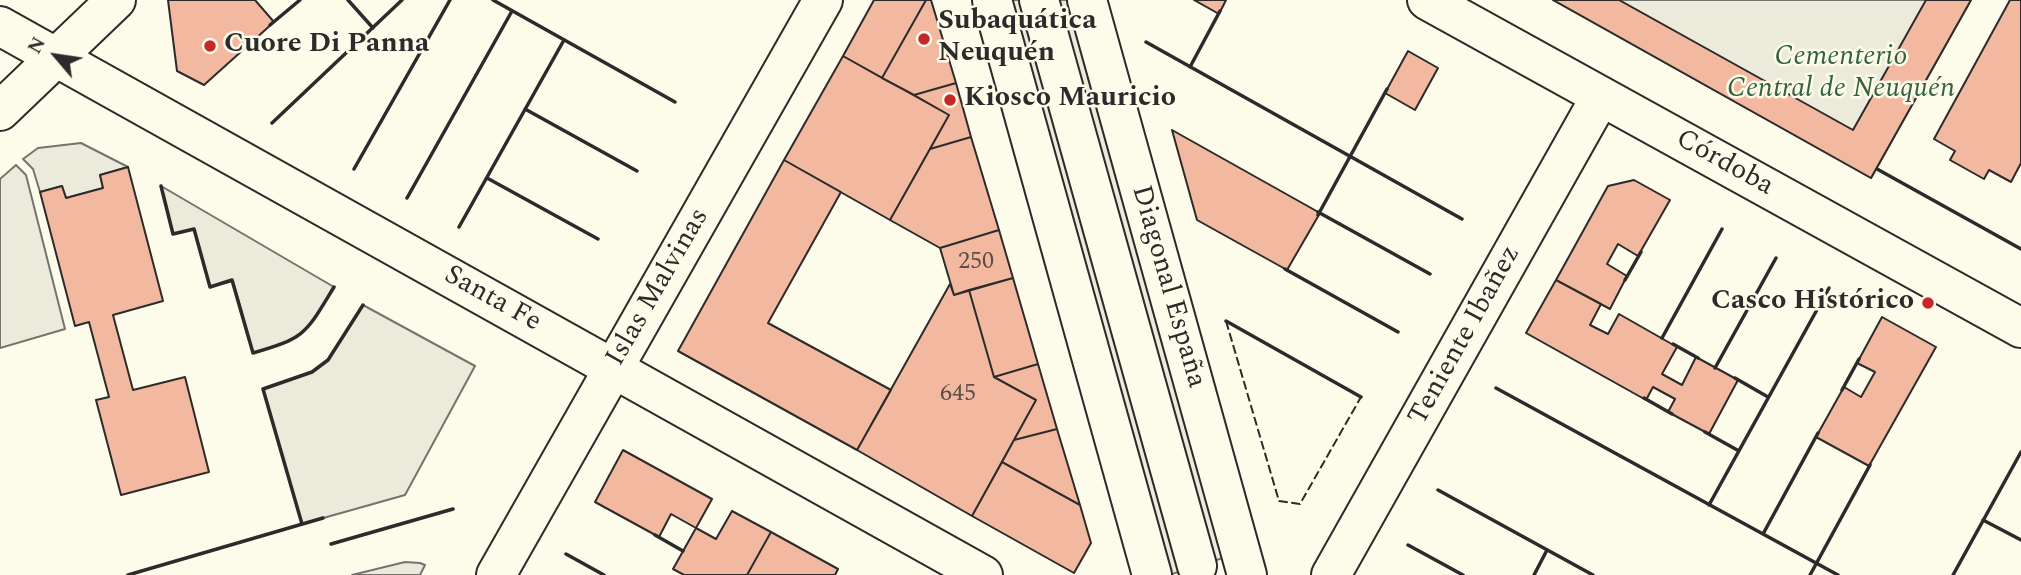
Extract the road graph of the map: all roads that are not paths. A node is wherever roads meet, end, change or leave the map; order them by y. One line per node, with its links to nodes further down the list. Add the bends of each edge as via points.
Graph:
1 (116, 0): 8 (street)
2 (823, 0): 12 (street, Islas Malvinas)
3 (992, 0): 16 (street)
4 (1039, 0): 13 (street)
5 (1087, 0): 17 (street, Diagonal España)
6 (1427, 0): 9 (street, Córdoba)
7 (0, 26): 8 (street, Santa Fe)
8 (57, 58): 10 (street); 12 (street, Santa Fe)
9 (1601, 96): 11 (street, Córdoba); 18 (street, Teniente Ibañez)
10 (0, 111)
11 (2021, 328)
12 (614, 368): 14 (street, Islas Malvinas); 15 (street, Santa Fe)
13 (1197, 566)
14 (496, 575)
15 (983, 575)
16 (1152, 575)
17 (1247, 575)
18 (1331, 575)

